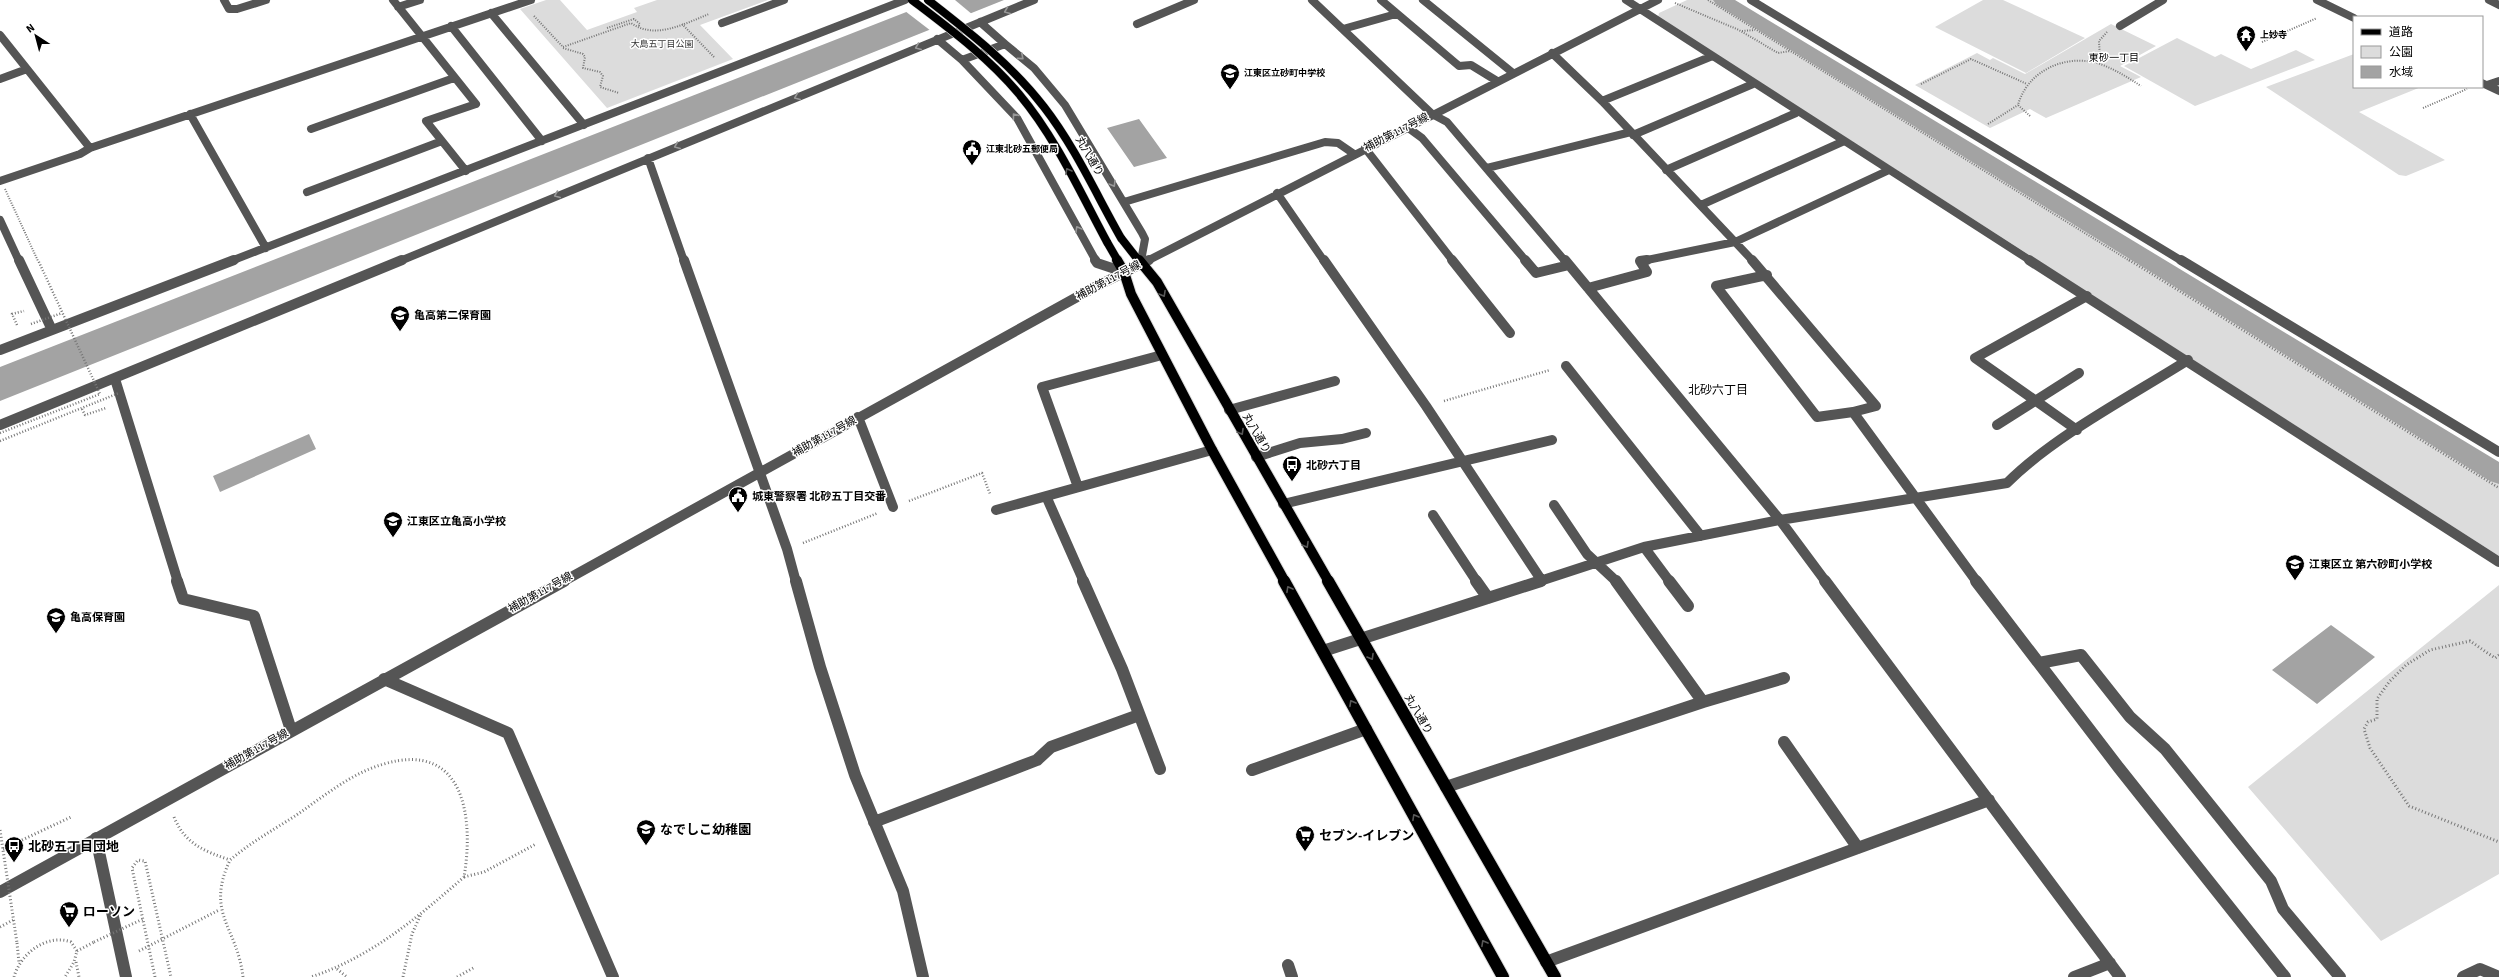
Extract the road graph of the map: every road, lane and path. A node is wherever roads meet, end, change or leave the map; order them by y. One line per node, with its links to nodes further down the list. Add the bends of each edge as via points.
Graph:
1 (224, 0): 2 (street, via 229,9)
2 (266, 0)
3 (393, 0): 28 (street)
4 (420, 0): 28 (street)
5 (531, 0): 23 (street)
6 (784, 0): 36 (street)
7 (905, 0): 24 (street)
8 (912, 0): 106 (main road, one-way to 8, bridge, via 1052,144 1020,95 974,50)
9 (928, 0): 104 (main road, 丸八通り, bridge, via 998,56 1032,92 1062,135)
10 (1034, 0): 35 (street, one-way to 35)
11 (1194, 0): 38 (street)
12 (1312, 0): 43 (street)
13 (1381, 0): 33 (street)
14 (1424, 0): 59 (street)
15 (1626, 0): 29 (street)
16 (1658, 0): 29 (street, 補助第117号線)
17 (1708, 0): 44 (path)
18 (1751, 0): 136 (street)
19 (2163, 0): 40 (street)
20 (2317, 0): 26 (street)
21 (2335, 0): 26 (street)
22 (2489, 0): 27 (street)
23 (522, 3): 32 (street); 51 (path)
24 (887, 3): 72 (street)
25 (1675, 3): 45 (path)
26 (2325, 4): 30 (street)
27 (2499, 5)
28 (398, 7): 47 (street)
29 (1640, 9): 53 (street, 補助第117号線); 54 (street)
30 (2336, 10): 34 (street); 49 (path)
31 (710, 13): 37 (path)
32 (491, 14): 39 (street); 80 (street)
33 (1396, 14): 43 (street); 62 (street, via 1459,66 1471,65)
34 (2353, 18)
35 (980, 22): 48 (street); 50 (street)
36 (722, 23)
37 (682, 24): 41 (path, via 655,31); 55 (path, via 715,55)
38 (1138, 24)
39 (452, 26): 47 (street); 85 (street)
40 (2120, 26): 57 (path, via 2099,37 2097,43 2100,58)
41 (638, 27): 42 (path, via 640,24 634,19); 51 (path, via 631,23)
42 (607, 28)
43 (1343, 29): 77 (street)
44 (1756, 30): 45 (path); 52 (path)
45 (1741, 31): 52 (path, via 1778,53)
46 (0, 35): 58 (street)
47 (420, 36): 60 (street); 76 (street)
48 (937, 39): 56 (street); 90 (street, one-way to 90)
49 (2262, 42)
50 (1005, 44): 56 (street); 99 (street, one-way to 99, via 1034,68 1065,106)
51 (563, 47): 72 (path, via 583,54 584,69 600,72 603,76 600,87 623,94)
52 (1790, 51): 141 (path)
53 (1552, 53): 59 (street, 補助第117号線); 71 (street)
54 (1710, 57): 64 (street); 71 (street)
55 (712, 59)
56 (962, 60): 106 (street, one-way to 56, via 1097,264 1017,118)
57 (2095, 63): 65 (path, via 2060,63 2038,73); 68 (path)
58 (28, 69): 61 (street); 87 (street)
59 (1513, 73): 62 (street, 補助第117号線)
60 (454, 78): 82 (street); 84 (street, via 476,104 426,121)
61 (0, 79)
62 (1497, 81): 77 (street, 補助第117号線)
63 (2499, 81): 66 (street)
64 (1753, 84): 75 (street); 83 (street)
65 (2027, 84): 67 (path, via 1971,59); 73 (path, via 2019,96)
66 (2484, 84): 70 (street)
67 (1917, 86)
68 (2142, 86)
69 (2468, 88): 74 (path)
70 (2499, 91)
71 (1602, 101): 83 (street)
72 (638, 104): 80 (street)
73 (2018, 105): 78 (path); 79 (path)
74 (2423, 108)
75 (1796, 112): 86 (street); 92 (street)
76 (190, 114): 87 (street); 103 (street)
77 (1432, 114): 81 (street, 補助第117号線); 91 (street, via 1446,122)
78 (2030, 116)
79 (1988, 124)
80 (584, 125): 85 (street)
81 (1407, 127): 88 (street, 補助第117号線); 105 (street, via 1422,138 1460,181 1536,273)
82 (311, 129)
83 (1632, 133): 91 (street); 92 (street)
84 (442, 141): 93 (street); 97 (street)
85 (542, 141): 93 (street)
86 (1842, 142): 94 (street); 100 (street)
87 (90, 148): 95 (street, via 80,154)
88 (1365, 148): 89 (street, 補助第117号線); 113 (street)
89 (1354, 154): 98 (street, 補助第117号線); 99 (street, via 1338,143 1325,142)
90 (648, 158): 119 (street, one-way to 119); 139 (street)
91 (1488, 168): 105 (street)
92 (1666, 170): 100 (street)
93 (466, 171): 103 (street)
94 (1887, 171): 102 (street); 109 (street)
95 (0, 181)
96 (5, 189): 110 (path, bridge)
97 (307, 192)
98 (1277, 193): 104 (street, 補助第117号線); 124 (street)
99 (1124, 202): 104 (street, via 1145,239)
100 (1701, 205): 102 (street)
101 (0, 220): 112 (street)
102 (1735, 242): 107 (street); 108 (street, via 1640,261 1647,272)
103 (266, 248): 112 (street)
104 (1140, 264): 106 (street, 補助第117号線); 125 (main road, 丸八通り, one-way to 125, via 1156,282)
105 (1569, 265): 108 (street)
106 (1124, 272): 115 (main road, via 1131,294); 127 (street, 補助第117号線)
107 (1767, 275): 126 (street, via 1876,406); 126 (street, via 1716,286 1817,417)
108 (1588, 288): 149 (street)
109 (2087, 296): 116 (street); 123 (street, via 1975,358)
110 (62, 313): 111 (path, bridge, via 31,324 24,311 12,314); 131 (path, bridge, via 100,394)
111 (18, 327)
112 (52, 330): 114 (street)
113 (1510, 333)
114 (0, 350)
115 (1162, 354): 135 (main road); 140 (street, via 1042,387)
116 (2188, 360): 130 (street); 153 (street)
117 (1566, 366): 124 (path); 150 (street)
118 (2079, 373): 123 (street)
119 (115, 379): 122 (street); 128 (street)
120 (1335, 380): 125 (street)
121 (104, 398): 122 (path, via 81,407 85,415)
122 (120, 398): 134 (path, bridge); 166 (street, via 183,599 254,616)
123 (2036, 401): 129 (street); 130 (street)
124 (1426, 406): 138 (street)
125 (1229, 410): 137 (main road, 丸八通り, one-way to 137)
126 (1852, 412): 143 (street)
127 (858, 417): 139 (street, 補助第117号線); 146 (street)
128 (0, 425)
129 (1997, 425)
130 (2077, 430): 143 (street, via 2022,468 2007,483)
131 (0, 433)
132 (1366, 433): 137 (street, via 1342,439 1300,443)
133 (1552, 440): 138 (street)
134 (0, 441)
135 (1212, 450): 140 (street); 158 (main road, one-way to 135)
136 (2499, 452)
137 (1256, 456): 144 (main road, 丸八通り)
138 (1462, 462): 144 (street); 154 (street)
139 (760, 471): 162 (street, 補助第117号線); 174 (street, via 787,549 852,768)
140 (1078, 487): 142 (street)
141 (2499, 488)
142 (1046, 496): 147 (street); 164 (street)
143 (1915, 499): 149 (street); 160 (street)
144 (1283, 504): 157 (main road, 丸八通り, one-way to 157)
145 (1554, 505): 152 (street, via 1587,554)
146 (893, 507)
147 (996, 510)
148 (1433, 515): 155 (street)
149 (1780, 520): 150 (street); 172 (street)
150 (1701, 536): 151 (street)
151 (1644, 547): 152 (street); 156 (street)
152 (1598, 562): 154 (street); 163 (street, via 1612,575)
153 (2499, 562)
154 (1542, 581): 155 (street)
155 (1488, 598): 157 (street)
156 (1688, 606)
157 (1361, 639): 158 (street); 170 (main road, 丸八通り, one-way to 170)
158 (1323, 651): 165 (main road, one-way to 158)
159 (2499, 655): 178 (path, via 2495,658 2470,641 2430,650 2406,666 2389,682 2377,699 2377,719 2368,722 2364,729 2370,748 2409,806)
160 (2039, 663): 212 (street, via 2140,796); 213 (street, via 2081,655 2130,717 2165,749 2271,881 2283,909)
161 (1784, 678): 163 (street)
162 (384, 679): 166 (street, 補助第117号線); 176 (street, via 508,733)
163 (1703, 702): 170 (street)
164 (1139, 715): 168 (street); 174 (street, via 1051,747 1037,760)
165 (1366, 729): 169 (street); 208 (main road, one-way to 165)
166 (291, 730): 171 (street, 補助第117号線)
167 (1784, 742): 179 (street)
168 (1160, 769)
169 (1252, 770)
170 (1446, 787): 191 (main road, 丸八通り)
171 (168, 798): 177 (street, 補助第117号線); 181 (path, via 178,831 187,842 196,848)
172 (1988, 800): 179 (street); 192 (street)
173 (71, 817): 180 (path)
174 (874, 822): 207 (street, via 903,891)
175 (0, 830): 180 (path, bridge)
176 (552, 835): 182 (path, via 484,872); 206 (street)
177 (96, 838): 183 (street, 補助第117号線); 189 (street)
178 (2499, 842)
179 (1858, 848): 191 (street)
180 (3, 849): 186 (path, bridge)
181 (230, 860): 182 (path, via 350,779 374,767 423,760 446,772 456,783 466,804 467,866); 184 (path, via 221,875 218,890)
182 (464, 877): 185 (path)
183 (0, 892)
184 (219, 910): 189 (path); 201 (path, via 240,956)
185 (421, 913): 195 (path, via 353,961); 204 (path, via 412,934)
186 (14, 920): 187 (path); 193 (path, bridge)
187 (0, 927)
188 (77, 951): 190 (path); 193 (path, via 73,944 65,940 54,941 30,953); 200 (path, bridge, via 94,942 136,921 143,918 144,925 146,933 147,940 150,955 155,977 154,969 150,954 135,884 132,868 138,860 145,861)
189 (122, 960): 199 (street)
190 (76, 961): 197 (path); 198 (path)
191 (1546, 962): 209 (main road, 丸八通り)
192 (2110, 963): 210 (street); 211 (street)
193 (20, 964): 196 (path)
194 (475, 967): 205 (path)
195 (337, 969): 202 (path); 203 (path)
196 (14, 977)
197 (65, 977)
198 (79, 977)
199 (126, 977)
200 (171, 977)
201 (243, 977)
202 (311, 977)
203 (347, 977)
204 (403, 977)
205 (457, 977)
206 (613, 977)
207 (923, 977)
208 (1503, 977)
209 (1555, 977)
210 (2074, 977)
211 (2120, 977)
212 (2285, 977)
213 (2340, 977)
214 (2463, 977): 215 (street, via 2480,968)
215 (2499, 977)

